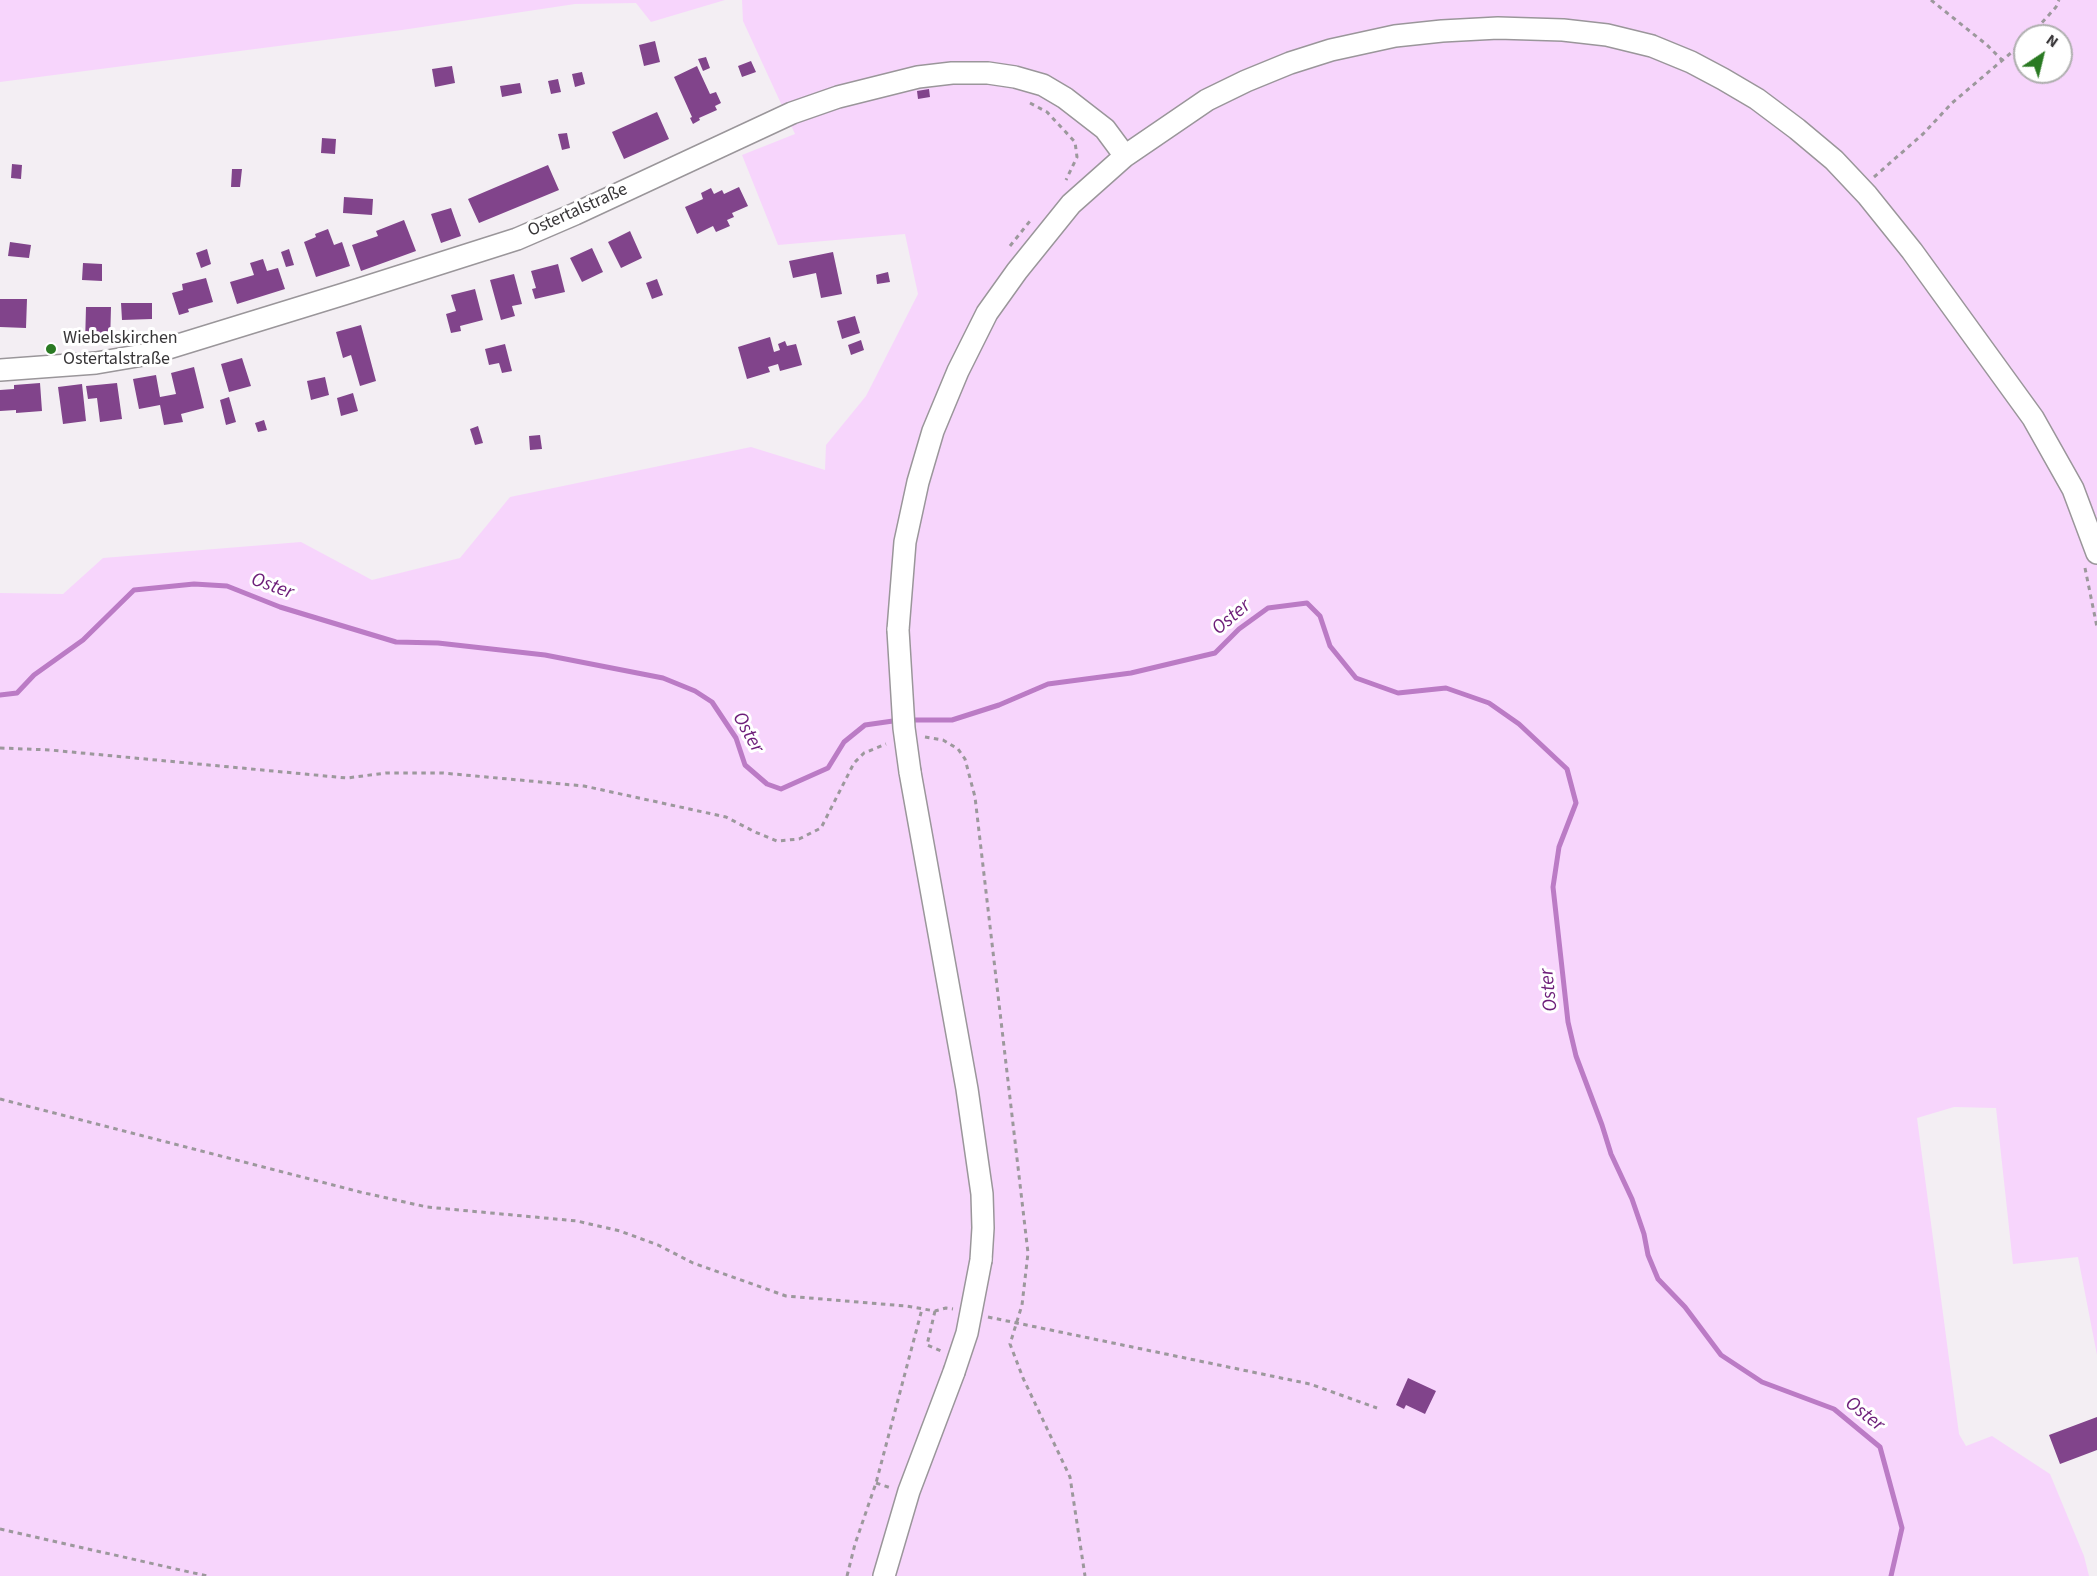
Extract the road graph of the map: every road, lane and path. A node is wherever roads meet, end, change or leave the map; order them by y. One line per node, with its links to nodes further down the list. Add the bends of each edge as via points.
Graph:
1 (1931, 0): 5 (path)
2 (2060, 0): 3 (path)
3 (2041, 24)
4 (2013, 52): 5 (path)
5 (2003, 61): 7 (path)
6 (1125, 156): 7 (main road, via 1207,100 1290,63 1331,51 1395,36 1442,31 1563,30 1652,46 1691,62 1756,99 1797,129); 8 (main road, Ostertalstraße, via 1105,129 1043,86 988,73 918,77 792,113 517,239 355,291 149,354 96,363); 26 (main road, bridge, via 1071,204 987,313 933,431 905,542 898,630 904,728 972,1120 983,1228 967,1333 909,1491)
7 (1860, 187): 9 (main road, via 1912,251 2033,418 2073,489)
8 (0, 370)
9 (2090, 557): 10 (path)
10 (2097, 627)
11 (921, 736): 18 (path, via 943,740 958,749 965,759 975,797 1028,1253 1022,1305)
12 (894, 742): 13 (path, via 864,753 854,763 821,828 800,839 777,840 726,817 584,786 443,773 347,778)
13 (0, 748)
14 (0, 1099): 16 (path, via 427,1207 577,1221 620,1231 693,1263 786,1296)
15 (946, 1308): 17 (path)
16 (922, 1309): 17 (path); 21 (path)
17 (935, 1311): 19 (path, via 927,1345)
18 (1015, 1324): 20 (path, via 1310,1384); 27 (path, via 1010,1344 1070,1477)
19 (946, 1352)
20 (1377, 1408)
21 (876, 1482): 22 (path); 25 (path)
22 (896, 1489)
23 (0, 1529): 24 (path)
24 (207, 1576)
25 (847, 1576)
26 (884, 1576)
27 (1085, 1576)

